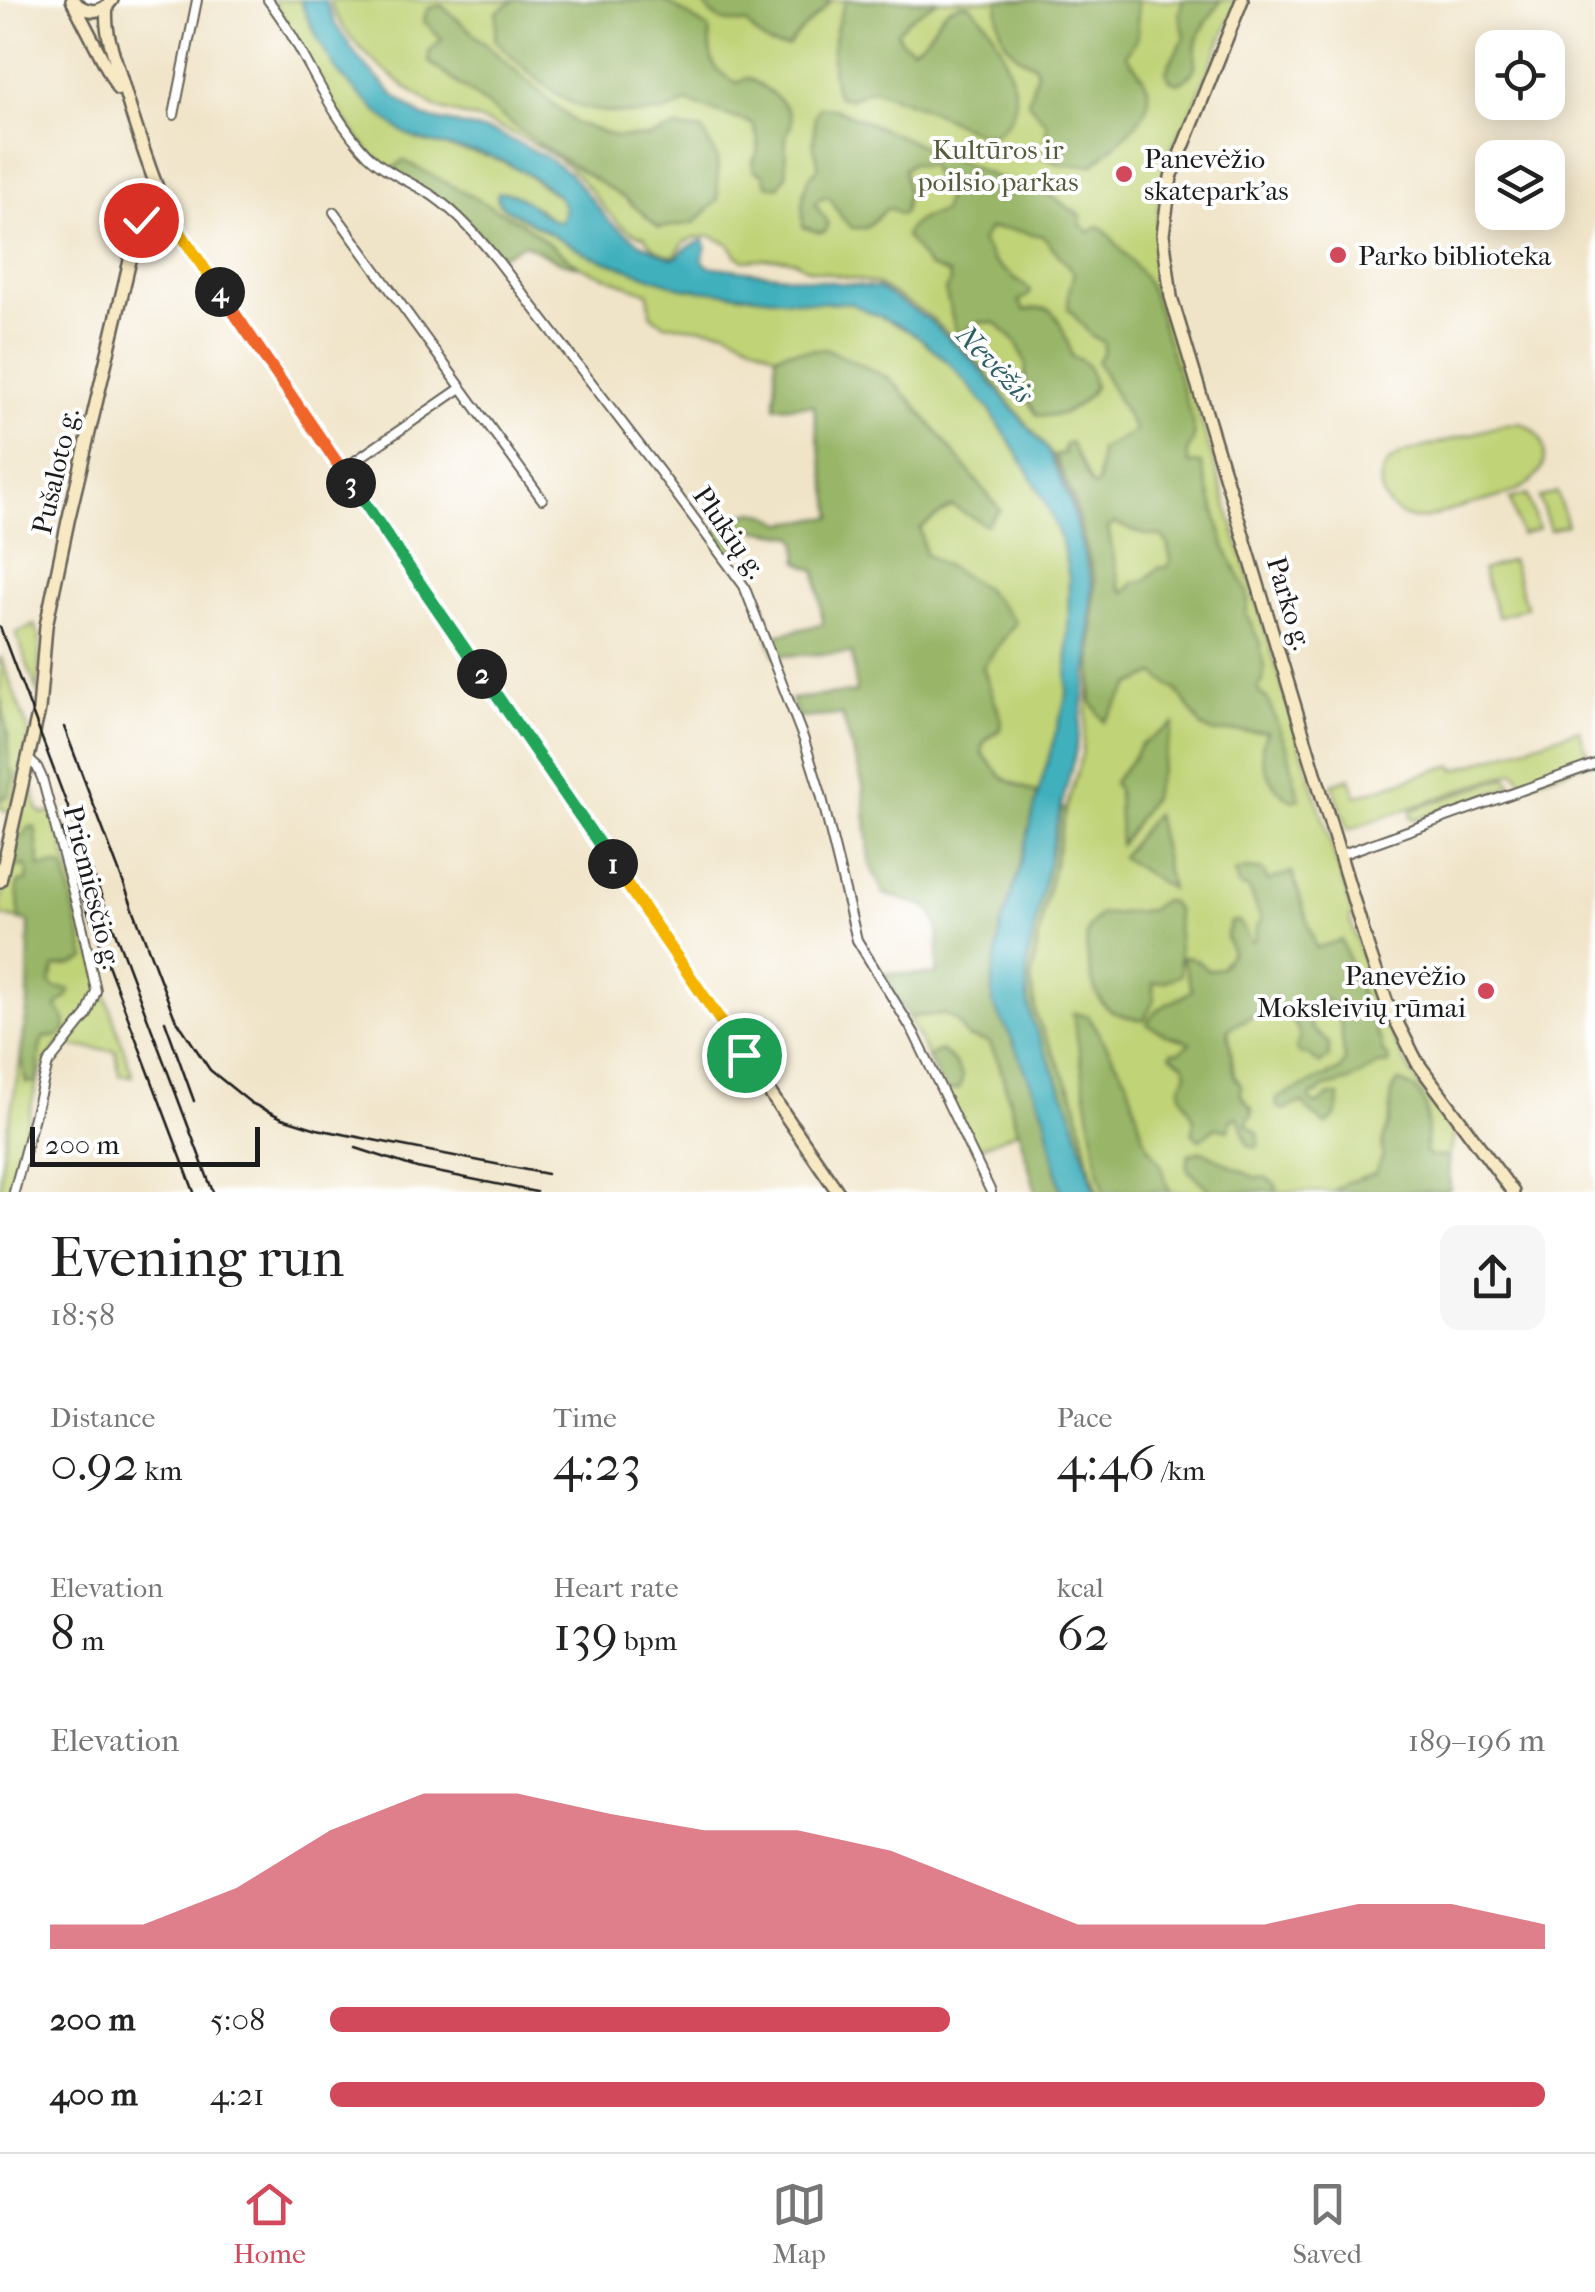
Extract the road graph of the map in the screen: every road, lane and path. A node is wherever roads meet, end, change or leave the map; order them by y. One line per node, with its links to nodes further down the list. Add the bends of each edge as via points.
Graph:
1 (72, 0): 5 (main road, via 90,11); 6 (main road)
2 (197, 0): 7 (street)
3 (268, 0): 19 (street, Plukių g., via 357,142 470,228 744,586 804,740 857,940 914,1033)
4 (1242, 0): 15 (main road, Parko g., via 1176,162 1164,258 1174,310)
5 (110, 3): 6 (main road, via 105,23)
6 (126, 102): 8 (main road)
7 (174, 115)
8 (163, 202): 11 (main road); 13 (main road, Pušaloto g., via 147,211 137,231 46,626)
9 (334, 212): 10 (street)
10 (461, 388): 11 (street); 12 (street)
11 (342, 470): 18 (main road)
12 (542, 500)
13 (28, 760): 16 (main road, Pušaloto g.); 17 (street, Priemiesčio g., via 42,778 96,991 87,1015 48,1064)
14 (1595, 764): 15 (street)
15 (1340, 855): 20 (main road, Parko g., via 1406,1043)
16 (0, 881)
17 (14, 1192)
18 (838, 1192)
19 (991, 1192)
20 (1513, 1192)

